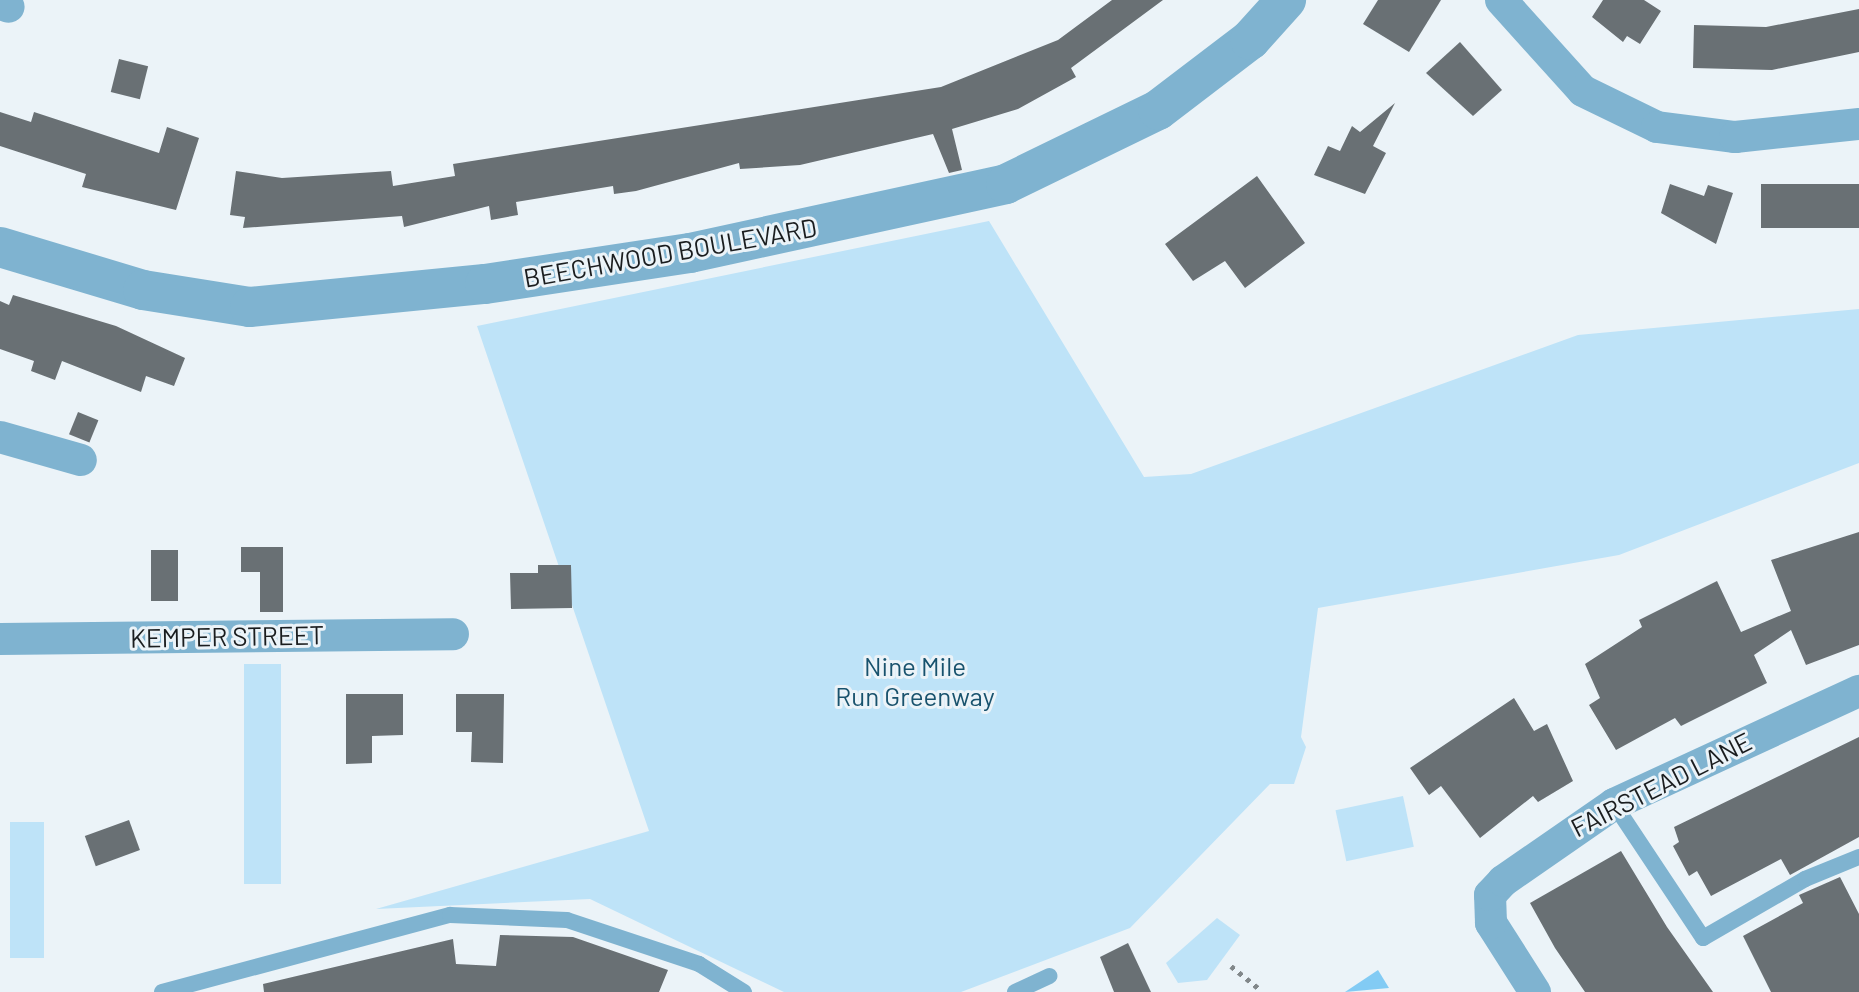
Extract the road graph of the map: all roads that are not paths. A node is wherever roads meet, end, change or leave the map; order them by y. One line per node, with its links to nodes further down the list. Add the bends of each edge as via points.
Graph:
1 (1286, 0): 4 (street, BEECHWOOD BOULEVARD, via 1250,40 1158,110 1034,173 690,253 485,284 250,307 143,290)
2 (1501, 0): 3 (street, via 1583,91 1657,127 1735,137)
3 (1859, 124)
4 (0, 247)
5 (0, 437): 6 (street)
6 (81, 460)
7 (453, 634): 8 (street, KEMPER STREET)
8 (0, 639)
9 (1859, 691): 10 (street, FAIRSTEAD LANE)
10 (1614, 804): 11 (lane, via 1703,938 1805,879); 16 (street, FAIRSTEAD LANE, via 1565,832 1490,895 1491,923)
11 (1859, 857)
12 (1050, 976): 15 (lane)
13 (162, 992): 14 (lane, via 450,915 567,920 699,964)
14 (744, 992)
15 (1015, 992)
16 (1535, 992)

